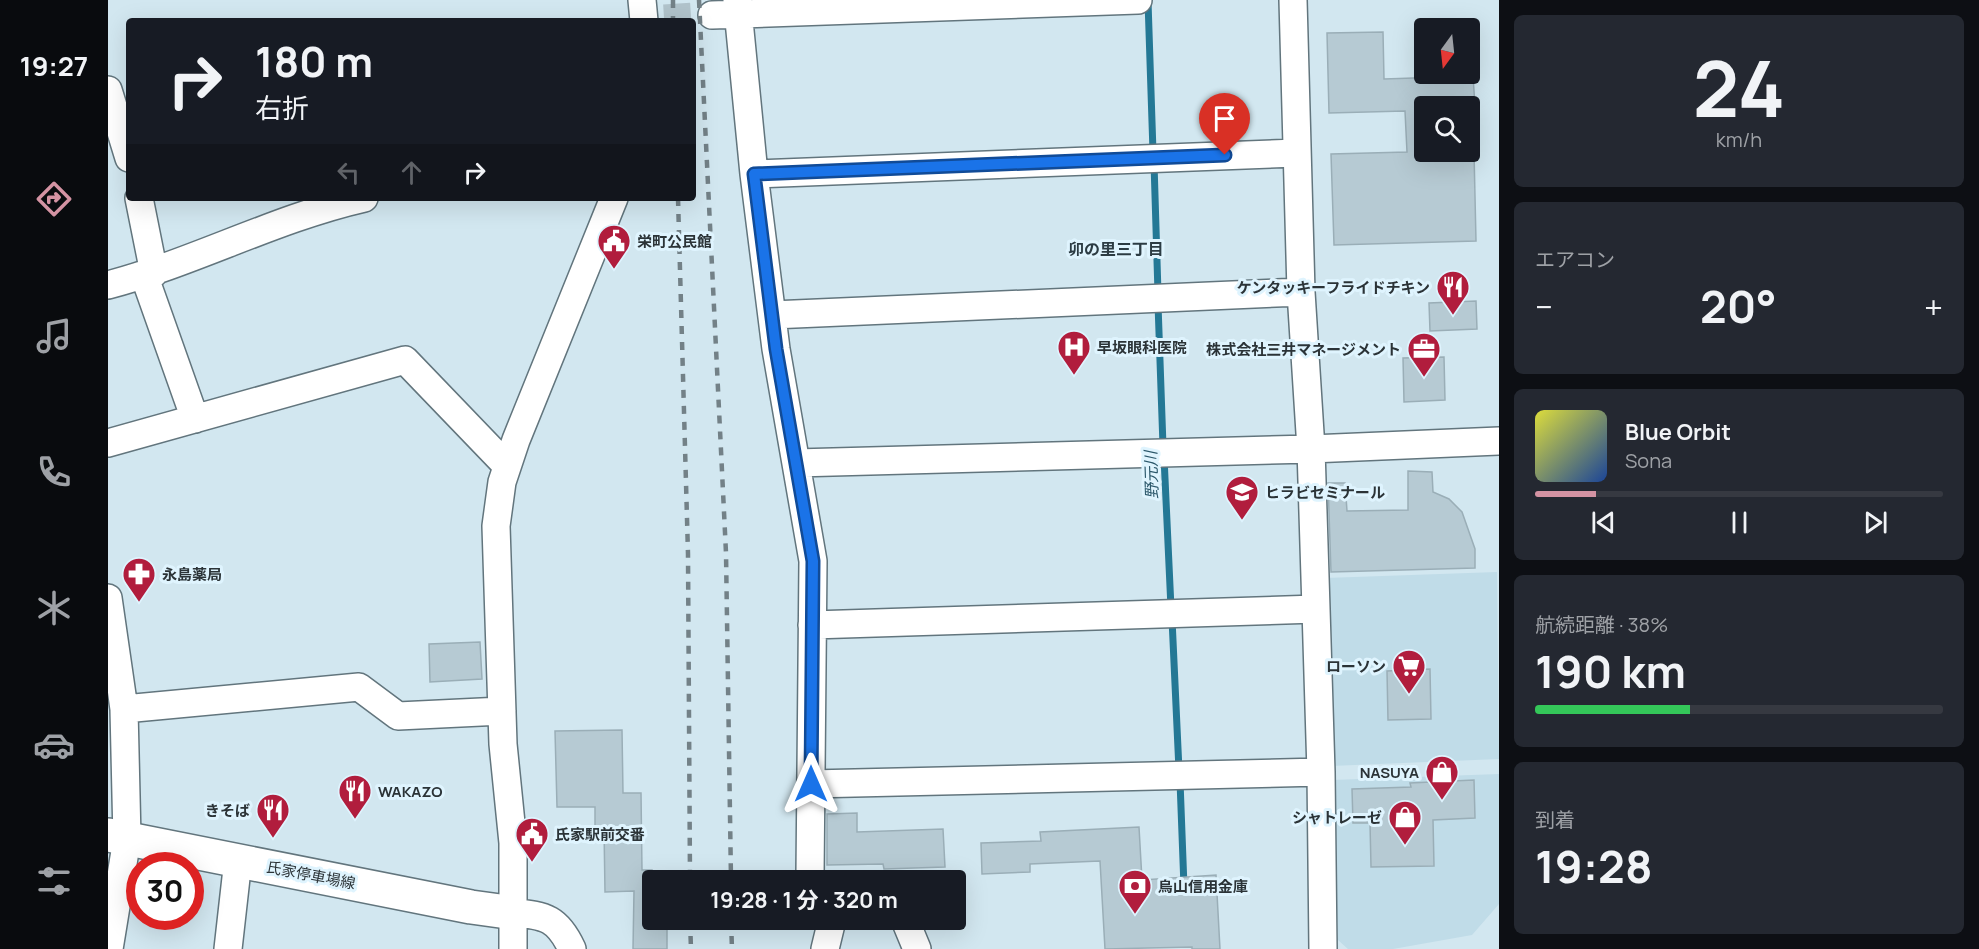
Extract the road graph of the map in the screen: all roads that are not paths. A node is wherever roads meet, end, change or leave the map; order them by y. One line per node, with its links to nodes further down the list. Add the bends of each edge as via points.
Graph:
1 (642, 0): 6 (street)
2 (1138, 0): 4 (street)
3 (1293, 0): 9 (street)
4 (738, 7): 5 (street); 10 (street)
5 (712, 15)
6 (650, 18)
7 (108, 90): 8 (street)
8 (126, 148)
9 (1296, 153): 10 (street); 16 (street)
10 (754, 174): 17 (street)
11 (139, 201): 14 (street)
12 (352, 201): 14 (street)
13 (613, 201): 23 (street)
14 (149, 274): 15 (street); 18 (street)
15 (108, 285)
16 (1301, 292): 17 (street); 21 (street)
17 (772, 315): 22 (street)
18 (195, 419): 20 (street); 23 (street, via 405,360)
19 (1499, 441): 21 (street)
20 (108, 443)
21 (1311, 449): 22 (street); 25 (street)
22 (796, 463): 26 (street, via 813,561)
23 (507, 466): 28 (street, via 496,526)
24 (108, 598): 27 (street)
25 (1316, 609): 26 (street); 29 (street)
26 (812, 625): 30 (street)
27 (124, 709): 28 (street, via 358,687 398,716); 31 (street)
28 (502, 711): 34 (street, via 513,843)
29 (1321, 772): 30 (street); 43 (street)
30 (811, 784): 33 (street)
31 (117, 837): 32 (main road, 氏家停車場線); 37 (street)
32 (238, 860): 34 (main road, 氏家停車場線); 38 (street)
33 (810, 870)
34 (514, 913): 39 (street); 40 (street, via 542,915 559,926)
35 (830, 930): 41 (street)
36 (909, 930): 42 (street)
37 (109, 949)
38 (228, 949)
39 (513, 949)
40 (573, 949)
41 (825, 949)
42 (917, 949)
43 (1323, 949)

